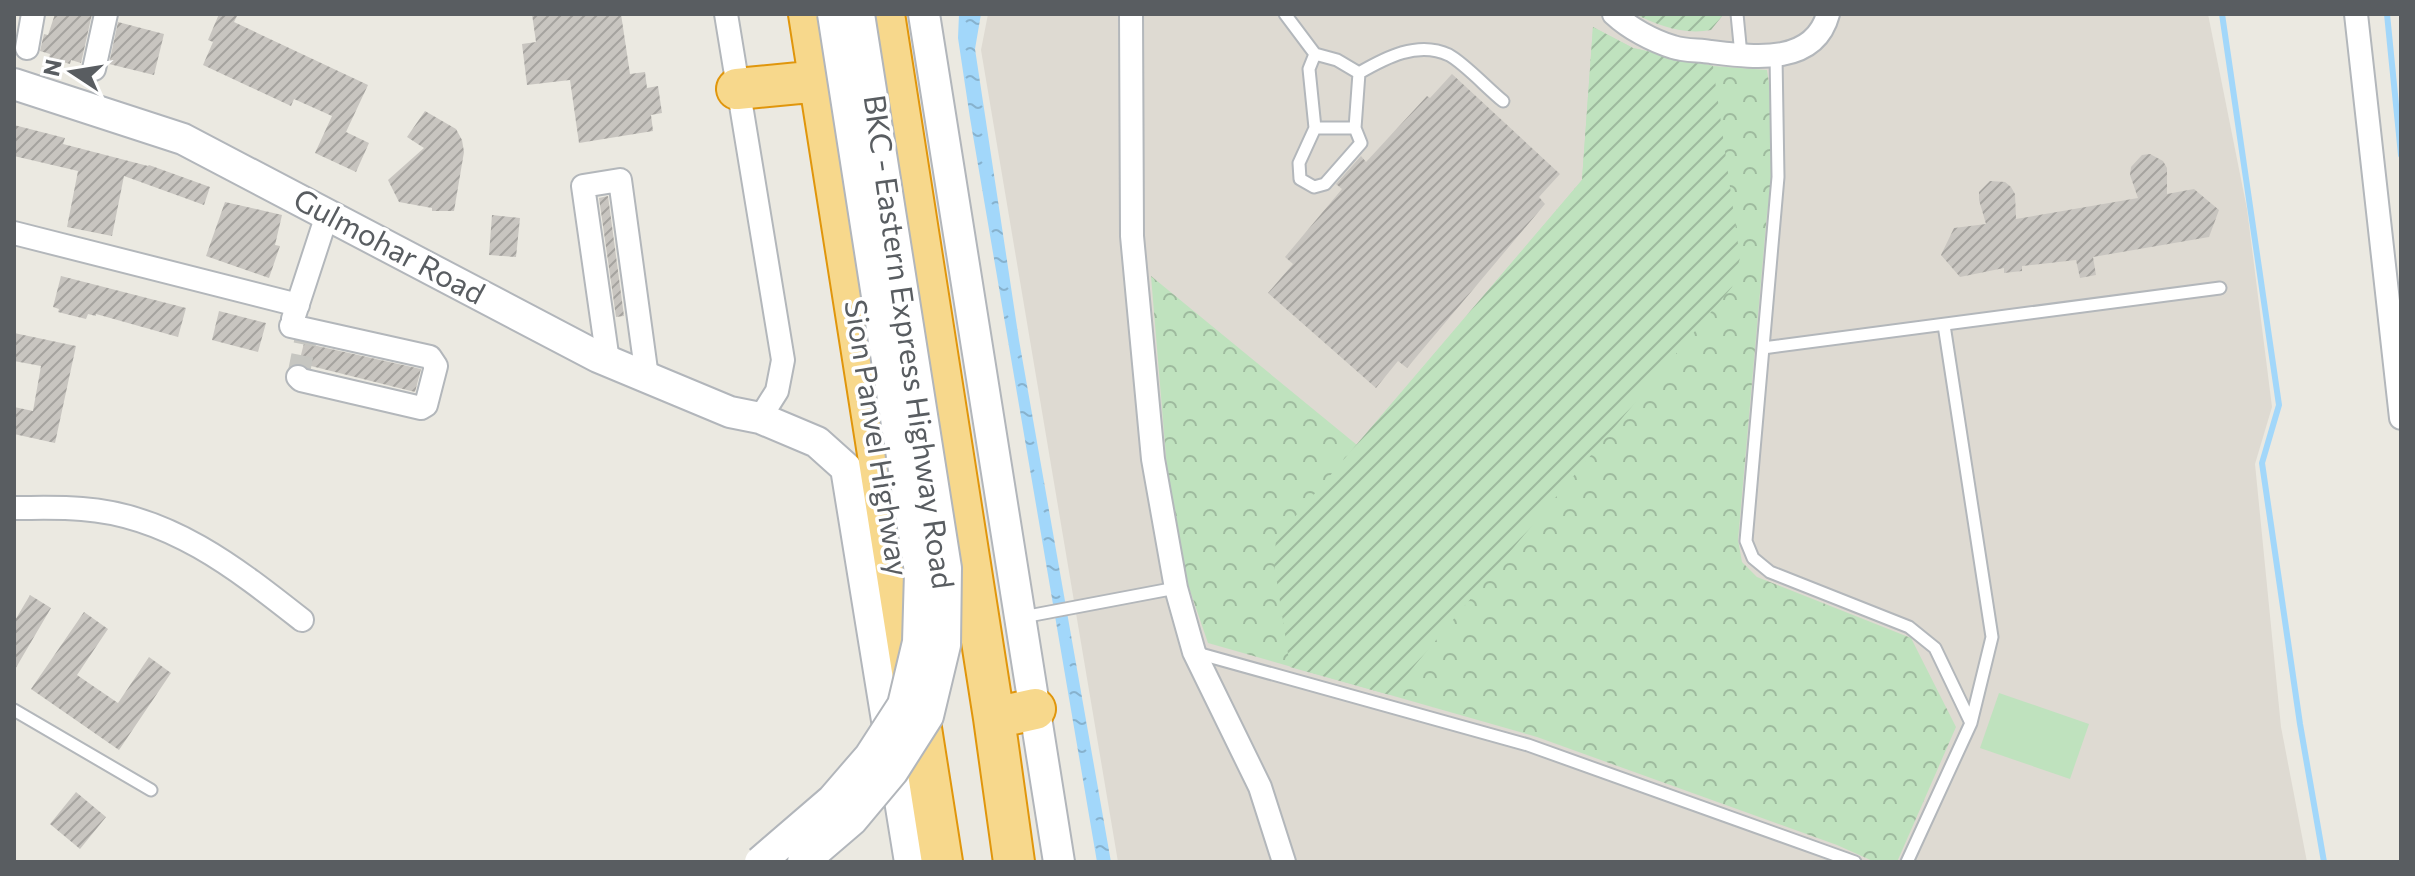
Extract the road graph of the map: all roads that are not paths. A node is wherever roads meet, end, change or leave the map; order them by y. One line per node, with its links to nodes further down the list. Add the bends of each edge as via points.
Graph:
1 (33, 14): 15 (street)
2 (106, 14): 19 (street)
3 (726, 14): 23 (street)
4 (809, 14): 21 (highway, Sion Panvel Highway)
5 (833, 14): 50 (street, BKC - Eastern Express Highway Road, bridge, via 920,572 918,642 903,705 870,756 832,800)
6 (859, 14): 51 (street, BKC - Eastern Express Highway Road, bridge, via 946,568 945,645 928,716 893,771 852,820)
7 (884, 14): 47 (highway)
8 (924, 14): 42 (street)
9 (1131, 14): 41 (street, via 1132,236 1153,459)
10 (1285, 14): 16 (lane)
11 (1614, 14): 17 (street, via 1673,47)
12 (1737, 14): 17 (lane)
13 (1828, 14): 18 (street, via 1824,30 1810,44)
14 (2356, 14): 39 (street)
15 (27, 48)
16 (1315, 54): 20 (lane); 25 (lane, via 1309,69)
17 (1741, 55): 18 (street)
18 (1776, 56): 34 (lane, via 1778,177)
19 (94, 69)
20 (1359, 73): 24 (lane, via 1383,59 1428,50 1449,55); 26 (lane)
21 (820, 81): 23 (highway); 53 (highway, Sion Panvel Highway)
22 (14, 84): 27 (street, Gulmohar Road, via 183,139)
23 (737, 89): 38 (street, via 783,360 777,391)
24 (1503, 101)
25 (1315, 128): 26 (lane); 26 (lane, via 1299,163 1300,179 1314,187 1325,184 1361,143)
26 (1355, 128)
27 (327, 215): 32 (street); 35 (street, Gulmohar Road)
28 (14, 233): 32 (street)
29 (2220, 288): 30 (lane)
30 (1944, 325): 34 (lane); 48 (lane, via 1992,637)
31 (640, 327): 33 (street); 33 (street, via 620,180 583,186); 37 (street)
32 (298, 328): 36 (street, via 430,357 436,366 421,408)
33 (603, 328): 35 (street)
34 (1763, 348): 48 (lane, via 1746,541 1753,558 1770,572 1909,627 1935,648)
35 (608, 361): 37 (street, Gulmohar Road)
36 (298, 377)
37 (647, 377): 38 (street, Gulmohar Road, via 730,412)
38 (760, 418): 52 (street, Gulmohar Road, via 817,442 846,468)
39 (2401, 418)
40 (14, 508): 43 (street, via 84,509 175,532 227,562)
41 (1176, 588): 42 (lane); 44 (street)
42 (1034, 616): 45 (street)
43 (302, 620)
44 (1194, 652): 56 (street, via 1260,787); 57 (lane, via 1528,745)
45 (1035, 709): 47 (highway); 55 (street)
46 (14, 710): 49 (lane)
47 (994, 718): 54 (highway)
48 (1971, 723): 58 (lane)
49 (151, 790)
50 (760, 862)
51 (803, 862)
52 (910, 862)
53 (942, 862)
54 (1014, 862)
55 (1059, 862)
56 (1284, 862)
57 (1855, 862)
58 (1907, 862)

